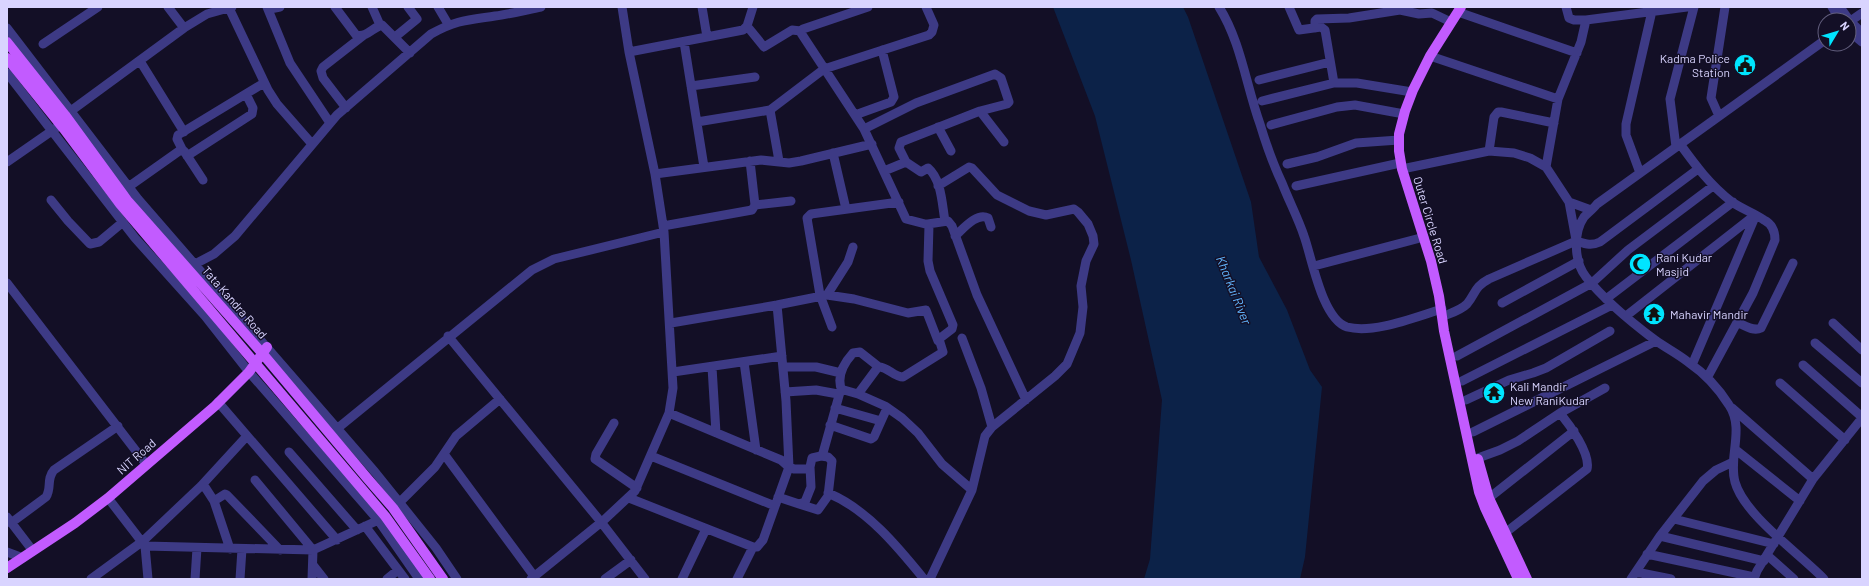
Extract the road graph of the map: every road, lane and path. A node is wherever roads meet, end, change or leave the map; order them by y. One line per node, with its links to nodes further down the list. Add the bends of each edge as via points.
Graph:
1 (98, 7): 39 (street)
2 (168, 7): 31 (street)
3 (231, 7): 31 (street, via 207,14); 53 (street)
4 (267, 7): 5 (street); 68 (street, via 290,63)
5 (280, 7)
6 (335, 7): 34 (street, via 354,33)
7 (408, 7): 35 (street, via 417,18)
8 (438, 7): 27 (street)
9 (541, 7): 23 (street)
10 (622, 7): 42 (street)
11 (702, 7): 36 (street)
12 (753, 7): 29 (street)
13 (868, 7): 33 (street)
14 (926, 7): 41 (street, via 934,25 932,32)
15 (1219, 7): 121 (street, via 1234,39 1262,130 1281,183 1296,212)
16 (1289, 7): 32 (street, via 1299,30)
17 (1566, 7): 25 (street, via 1569,18)
18 (1687, 7): 24 (street)
19 (1694, 7): 78 (street, via 1670,99)
20 (1724, 7): 65 (street, via 1711,98)
21 (374, 8): 28 (street)
22 (1460, 9): 26 (main road, Outer Circle Road); 44 (street)
23 (502, 11): 27 (street)
24 (1652, 11): 25 (street); 93 (street, via 1626,124 1626,135)
25 (1586, 20): 44 (street)
26 (1451, 22): 32 (street, via 1427,12 1419,14 1395,10 1349,18 1317,19); 45 (main road, Outer Circle Road)
27 (448, 24): 43 (street, via 431,34)
28 (380, 25): 34 (street); 35 (street)
29 (747, 26): 33 (street, via 764,47 792,30); 36 (street, via 740,31)
30 (7, 28): 66 (street)
31 (184, 28): 47 (street)
32 (1315, 28): 48 (street, via 1325,30)
33 (801, 31): 49 (street)
34 (364, 35): 60 (street, via 321,71 323,78)
35 (395, 37): 43 (street)
36 (707, 37): 38 (street)
37 (7, 42): 66 (main road, Tata Kandra Road)
38 (684, 42): 42 (street); 55 (street)
39 (43, 44)
40 (1817, 46): 65 (street)
41 (882, 50): 49 (street); 64 (street, via 894,98 891,102)
42 (629, 52): 94 (street)
43 (410, 53): 60 (street)
44 (1577, 53): 58 (street)
45 (1430, 56): 56 (main road, Outer Circle Road); 58 (street)
46 (7, 58): 66 (main road, Tata Kandra Road)
47 (140, 60): 66 (street); 73 (street)
48 (1330, 62): 52 (street); 54 (street)
49 (824, 69): 61 (street); 64 (street)
50 (7, 73): 66 (street)
51 (755, 77): 55 (street)
52 (1259, 80)
53 (264, 83): 57 (street); 76 (street, via 277,104)
54 (1334, 83): 56 (street, via 1357,83); 59 (street)
55 (691, 86): 67 (street)
56 (1412, 92): 63 (main road, Outer Circle Road)
57 (246, 94): 73 (street); 81 (street, via 253,108 252,114)
58 (1558, 99): 69 (street)
59 (1262, 101)
60 (346, 108): 68 (street)
61 (770, 110): 67 (street); 83 (street)
62 (980, 111): 71 (street); 72 (street, via 1009,102 998,75 916,103); 75 (street)
63 (1404, 114): 70 (street, via 1355,105 1337,107); 74 (main road, Outer Circle Road)
64 (854, 115): 72 (street)
65 (1719, 116): 78 (street)
66 (62, 120): 84 (street); 99 (main road, Tata Kandra Road, via 83,133); 110 (street); 150 (main road, Tata Kandra Road, via 120,204)
67 (697, 122): 89 (street)
68 (330, 123): 76 (street)
69 (1554, 123): 80 (street, via 1498,112 1494,117); 90 (street)
70 (1271, 125)
71 (938, 127): 79 (street); 86 (street, via 902,142 899,148)
72 (864, 129): 77 (street)
73 (184, 132): 81 (street, via 176,137)
74 (1399, 140): 87 (street, via 1356,143 1317,157); 88 (main road, Outer Circle Road)
75 (1004, 142)
76 (312, 144): 120 (street, via 235,236 214,254)
77 (872, 144): 82 (street); 92 (street)
78 (1678, 146): 91 (street); 93 (street)
79 (951, 151)
80 (1489, 151): 88 (street); 90 (street, via 1530,158)
81 (184, 152): 95 (street); 99 (street)
82 (833, 153): 83 (street, via 801,162); 106 (street)
83 (779, 161): 85 (street)
84 (7, 162)
85 (750, 162): 89 (street); 105 (street)
86 (906, 162): 92 (street); 96 (street, via 922,172 928,168)
87 (1287, 164)
88 (1401, 166): 97 (street); 115 (main road, Outer Circle Road)
89 (704, 167): 94 (street)
90 (1546, 167): 103 (street)
91 (1698, 169): 98 (street); 116 (street, via 1600,242 1587,245)
92 (884, 171): 102 (street)
93 (1640, 173): 107 (street)
94 (655, 174): 113 (street)
95 (203, 180)
96 (938, 186): 109 (street); 162 (street, via 969,167 1005,200 1029,211 1046,215 1074,209 1092,230 1094,244 1086,261 1081,286 1083,306 1080,333 1073,352 1067,364)
97 (1296, 186)
98 (1713, 186): 104 (street); 123 (street, via 1628,250)
99 (125, 189): 120 (street); 140 (main road, Tata Kandra Road)
100 (51, 200): 110 (street, via 90,244 99,242)
101 (791, 201): 105 (street)
102 (899, 202): 106 (street); 111 (street, via 908,220)
103 (1569, 202): 107 (street); 116 (street)
104 (1733, 202): 108 (street); 125 (street)
105 (755, 205): 113 (street, via 749,211)
106 (846, 209): 124 (street, via 811,214 807,218)
107 (1591, 210): 116 (street, via 1581,224)
108 (1755, 215): 129 (street); 130 (street, via 1771,225 1776,240); 145 (street)
109 (945, 221): 111 (street); 114 (street, via 950,223)
110 (123, 222): 150 (street)
111 (928, 224): 137 (street, via 930,271 953,327)
112 (991, 227): 114 (street, via 988,218 983,216 971,222)
113 (664, 229): 131 (street); 135 (street, via 543,264)
114 (955, 236): 162 (street, via 977,294)
115 (1424, 237): 121 (street); 128 (main road, Outer Circle Road)
116 (1576, 241): 118 (street); 128 (street, via 1481,283 1467,304)
117 (853, 247): 124 (street, via 848,262)
118 (1579, 261): 123 (street, via 1586,277); 126 (street)
119 (1793, 263): 130 (street, via 1760,328 1753,329)
120 (195, 264): 140 (street)
121 (1314, 266): 128 (street, via 1330,311 1346,326 1361,329 1378,327)
122 (7, 283): 174 (street)
123 (1592, 283): 125 (street); 143 (street)
124 (824, 295): 127 (street); 133 (street); 137 (street, via 854,299 908,313 926,310)
125 (1609, 302): 129 (street); 154 (street)
126 (1502, 303)
127 (777, 306): 131 (street); 142 (street)
128 (1443, 313): 143 (main road); 255 (main road, Outer Circle Road, via 1444,330 1476,477 1485,508)
129 (1626, 316): 138 (street)
130 (1737, 322): 153 (street)
131 (671, 323): 151 (street)
132 (1833, 323): 141 (street)
133 (832, 326)
134 (1610, 331): 163 (street, via 1546,368 1509,380)
135 (448, 336): 161 (street); 176 (street)
136 (962, 338): 175 (street)
137 (938, 341): 149 (street, via 943,350 941,354 903,377 900,378)
138 (1656, 341): 145 (street); 178 (street)
139 (1815, 343): 155 (street)
140 (265, 350): 150 (main road, NIT Road); 176 (main road, Tata Kandra Road)
141 (1862, 350)
142 (782, 356): 144 (street); 148 (street)
143 (1457, 356): 154 (main road)
144 (744, 362): 147 (street); 182 (street)
145 (1692, 365): 153 (street)
146 (1803, 365): 170 (street)
147 (712, 367): 151 (street); 179 (street)
148 (783, 367): 152 (street, via 816,367); 158 (street)
149 (879, 367): 152 (street, via 860,352 854,352); 160 (street, via 875,368)
150 (252, 368): 164 (main road, NIT Road); 208 (main road, Tata Kandra Road)
151 (673, 372): 168 (street)
152 (841, 373): 159 (street)
153 (1707, 378): 165 (street)
154 (1462, 381): 163 (main road)
155 (1862, 383)
156 (1780, 384): 181 (street)
157 (1605, 388): 169 (street)
158 (785, 392): 159 (street); 191 (street)
159 (840, 392): 160 (street); 166 (street)
160 (858, 394): 167 (street)
161 (500, 399): 185 (street, via 456,436); 211 (street)
162 (1026, 400): 175 (street)
163 (1466, 400): 178 (main road)
164 (218, 402): 180 (street); 190 (main road, NIT Road)
165 (1730, 406): 183 (street, via 1736,422); 194 (street)
166 (835, 408): 171 (street); 173 (street)
167 (887, 408): 171 (street); 197 (street, via 918,433 942,464)
168 (669, 413): 179 (street); 186 (street)
169 (1560, 413): 177 (street); 188 (street, via 1518,441)
170 (1862, 418): 181 (street)
171 (881, 421): 173 (street, via 871,439)
172 (614, 423): 196 (street, via 596,458)
173 (830, 425): 187 (street)
174 (118, 426): 190 (street); 210 (street, via 54,470 48,478 46,497)
175 (992, 427): 197 (street, via 985,436)
176 (333, 431): 206 (main road, Tata Kandra Road)
177 (1574, 431): 202 (street); 214 (street, via 1587,460 1587,469)
178 (1473, 432): 188 (main road)
179 (716, 433): 182 (street)
180 (246, 437): 195 (street); 216 (street)
181 (1845, 440): 194 (street)
182 (756, 450): 191 (street, via 781,460)
183 (1736, 450): 189 (street); 204 (street)
184 (289, 452): 212 (street)
185 (444, 454): 206 (street, via 435,467); 235 (street)
186 (651, 456): 196 (street); 207 (street)
187 (821, 456): 192 (street, via 812,458); 198 (street, via 832,461)
188 (1478, 458): 202 (main road)
189 (1733, 462): 209 (street, via 1716,470 1702,481); 217 (street, via 1736,484 1744,499)
190 (146, 464): 200 (main road, NIT Road)
191 (790, 467): 192 (street, via 807,470); 199 (street)
192 (810, 467): 205 (street, via 810,493 806,502)
193 (255, 480): 224 (street)
194 (1814, 480): 204 (street)
195 (203, 484): 203 (street); 218 (street)
196 (637, 488): 201 (street)
197 (972, 490): 254 (street)
198 (828, 493): 205 (street, via 818,510); 253 (street, via 847,503 866,518 888,538)
199 (778, 497): 205 (street); 207 (street)
200 (108, 498): 218 (street); 225 (main road, NIT Road)
201 (629, 498): 211 (street); 213 (street)
202 (1489, 498): 214 (main road)
203 (214, 501): 221 (street); 223 (street, via 225,494 228,495)
204 (1800, 501): 217 (street)
205 (799, 504)
206 (396, 506): 208 (street); 247 (main road, Tata Kandra Road); 248 (street, via 436,548)
207 (775, 506): 219 (street, via 763,540)
208 (381, 518): 212 (street); 245 (street); 246 (main road, Tata Kandra Road)
209 (1674, 519): 215 (street); 217 (street)
210 (9, 520): 225 (street)
211 (602, 522): 230 (street); 235 (street)
212 (361, 528): 216 (street); 233 (street)
213 (706, 529): 219 (street); 251 (street)
214 (1505, 533): 256 (main road)
215 (1660, 536): 227 (street); 229 (street)
216 (337, 540): 224 (street)
217 (1776, 540): 229 (street); 259 (street)
218 (144, 543): 220 (street); 237 (street); 238 (street)
219 (753, 547): 252 (street)
220 (197, 548): 221 (street); 239 (street)
221 (230, 549): 222 (street)
222 (242, 549): 223 (street); 240 (street)
223 (280, 550): 224 (street)
224 (313, 550): 231 (street)
225 (33, 551): 228 (main road, NIT Road)
226 (7, 552): 228 (street)
227 (1647, 554): 234 (street); 236 (street)
228 (23, 558): 232 (main road, NIT Road)
229 (1766, 558): 236 (street); 258 (street)
230 (630, 560): 249 (street); 250 (street)
231 (313, 565): 241 (street); 242 (street)
232 (7, 568)
233 (398, 570): 243 (street); 244 (street)
234 (1633, 576): 257 (street)
235 (533, 578)
236 (1754, 578)
237 (90, 579)
238 (148, 579)
239 (195, 579)
240 (240, 579)
241 (312, 579)
242 (324, 579)
243 (387, 579)
244 (405, 579)
245 (419, 579)
246 (430, 579)
247 (443, 579)
248 (457, 579)
249 (605, 579)
250 (645, 579)
251 (682, 579)
252 (737, 579)
253 (924, 579)
254 (930, 579)
255 (1518, 579)
256 (1527, 579)
257 (1671, 579)
258 (1794, 579)
259 (1824, 579)

